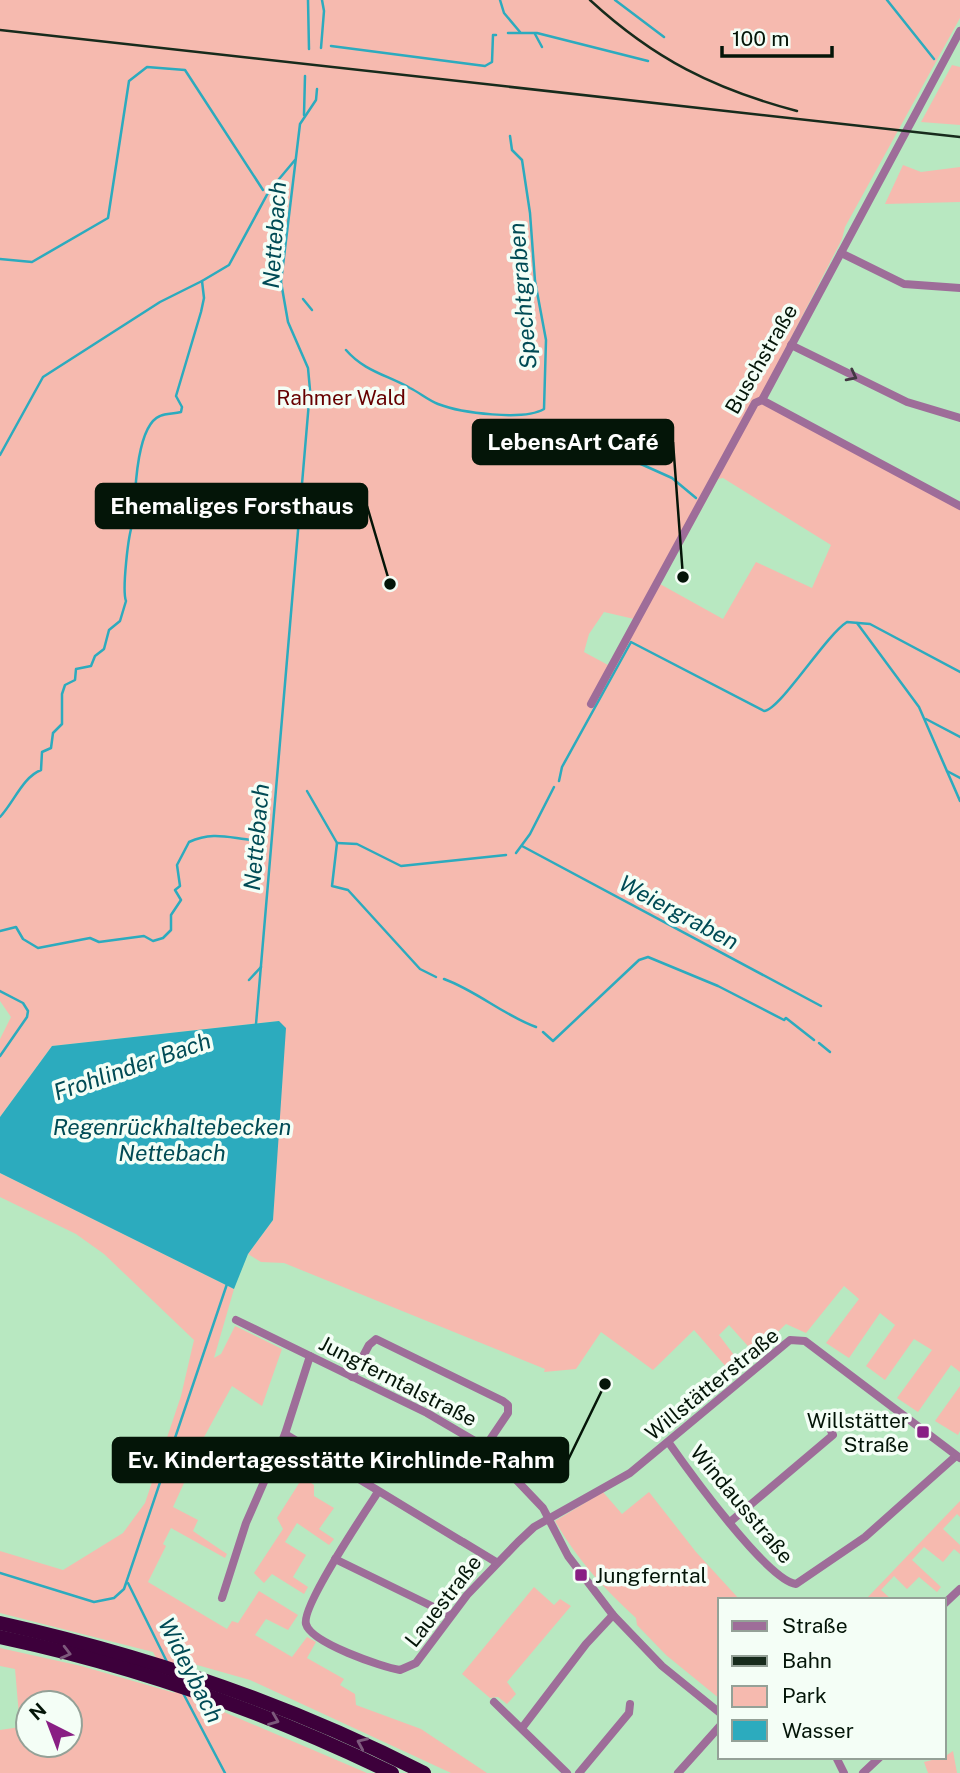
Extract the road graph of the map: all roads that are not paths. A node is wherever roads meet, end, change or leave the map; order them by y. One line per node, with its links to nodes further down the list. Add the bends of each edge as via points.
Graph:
1 (960, 31): 2 (street, Buschstraße)
2 (841, 253): 3 (street, via 904,284); 4 (street, Buschstraße)
3 (960, 288)
4 (791, 345): 5 (street, Buschstraße); 6 (street, one-way to 6, via 907,402)
5 (762, 400): 7 (street); 8 (street, Buschstraße, via 755,403)
6 (960, 418)
7 (960, 506)
8 (591, 704)
9 (236, 1320): 10 (street, Jungferntalstraße)
10 (310, 1356): 11 (street, Jungferntalstraße); 13 (street)
11 (352, 1377): 15 (street, Jungferntalstraße); 15 (street, via 376,1339 503,1401 508,1413)
12 (826, 1420): 19 (street, via 834,1435)
13 (285, 1434): 17 (street); 23 (street, via 247,1521)
14 (669, 1443): 16 (street, Willstätterstraße, via 796,1338); 18 (street, Willstätterstraße); 19 (street, Windausstraße)
15 (485, 1447): 18 (street, Jungferntalstraße, via 543,1508)
16 (958, 1457): 19 (street, Windausstraße, via 865,1537 796,1584 783,1579)
17 (378, 1492): 20 (street, Lauestraße); 21 (street)
18 (549, 1521): 21 (street, Lauestraße, via 534,1527); 26 (street, Jungferntalstraße, via 570,1561)
19 (730, 1522)
20 (335, 1559): 25 (street); 25 (street, Lauestraße, via 305,1618 311,1633 337,1647 388,1667 406,1669 416,1664)
21 (496, 1562): 25 (street, Lauestraße)
22 (960, 1589): 24 (street)
23 (222, 1598)
24 (946, 1602)
25 (450, 1615)
26 (613, 1615): 31 (street, Jungferntalstraße, via 662,1666); 32 (street)
27 (0, 1623): 36 (highway, one-way to 27, via 311,1720 198,1676)
28 (0, 1637): 35 (highway, one-way to 35, via 210,1696)
29 (494, 1702): 32 (street)
30 (630, 1704): 38 (street, via 629,1713)
31 (718, 1711)
32 (522, 1728): 37 (street)
33 (718, 1728): 39 (street)
34 (878, 1759): 40 (street)
35 (392, 1773)
36 (424, 1773)
37 (567, 1773)
38 (579, 1773)
39 (678, 1773)
40 (863, 1773)

